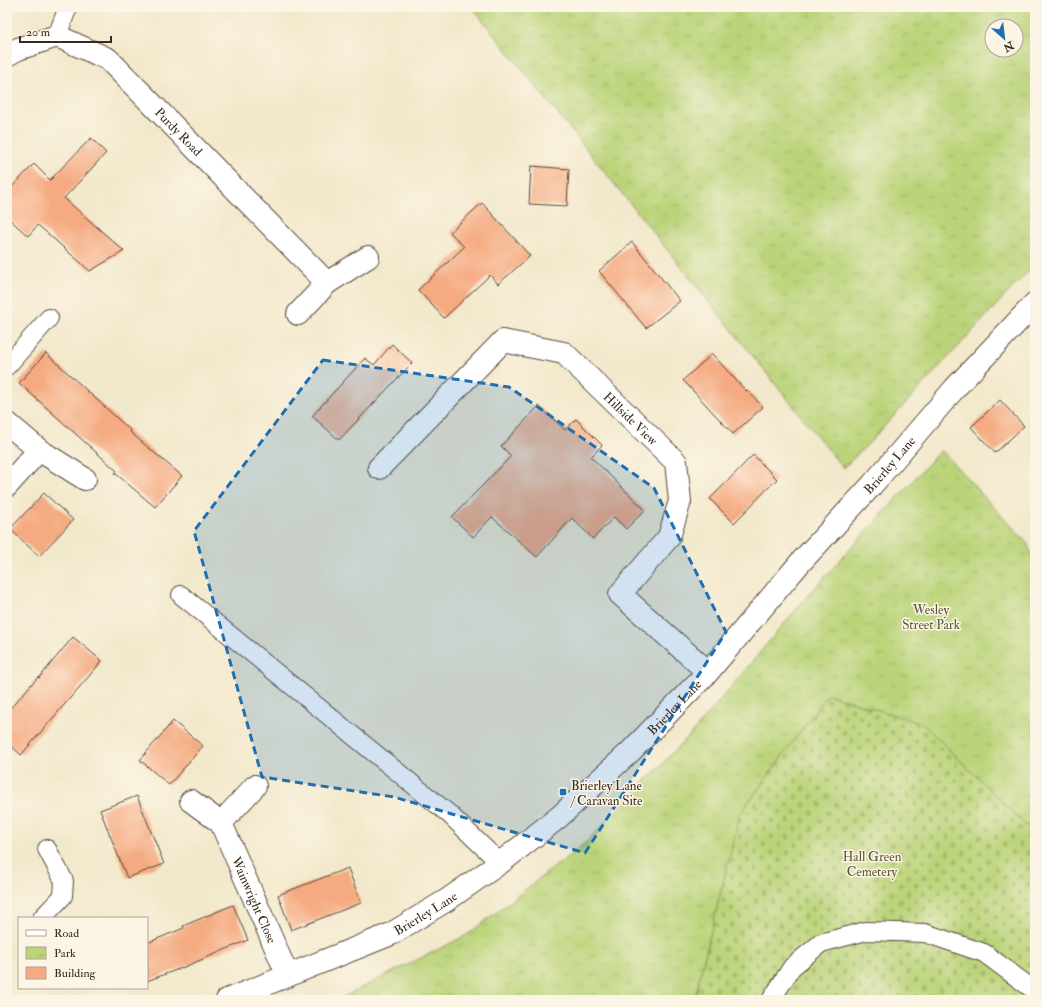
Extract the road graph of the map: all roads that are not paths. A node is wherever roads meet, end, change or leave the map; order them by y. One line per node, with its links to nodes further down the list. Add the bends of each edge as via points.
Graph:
1 (68, 7): 2 (lane)
2 (57, 36): 3 (street); 5 (street, Purdy Road, via 108,59)
3 (7, 55)
4 (368, 257): 5 (street)
5 (327, 284): 7 (street)
6 (1035, 303): 16 (street, Brierley Lane, via 955,388 799,564)
7 (298, 314)
8 (49, 318): 9 (lane)
9 (7, 366)
10 (7, 423): 11 (street)
11 (39, 450): 13 (street); 14 (street)
12 (379, 468): 16 (street, Hillside View, via 503,341 564,353 676,462 680,501 669,537 620,594)
13 (85, 479)
14 (7, 486)
15 (181, 595): 21 (lane, via 449,814)
16 (708, 672): 21 (street, Brierley Lane, via 631,751 560,817)
17 (255, 786): 19 (street)
18 (191, 801): 19 (street)
19 (221, 823): 23 (street, Wainwright Close)
20 (47, 849): 22 (lane, via 64,881 63,896)
21 (500, 863): 23 (street, Brierley Lane, via 447,900 391,934)
22 (43, 917)
23 (288, 976): 25 (street, Brierley Lane)
24 (1035, 991): 26 (lane, via 984,953 925,933 866,931 822,943 792,967)
25 (227, 1000)
26 (771, 1000)

